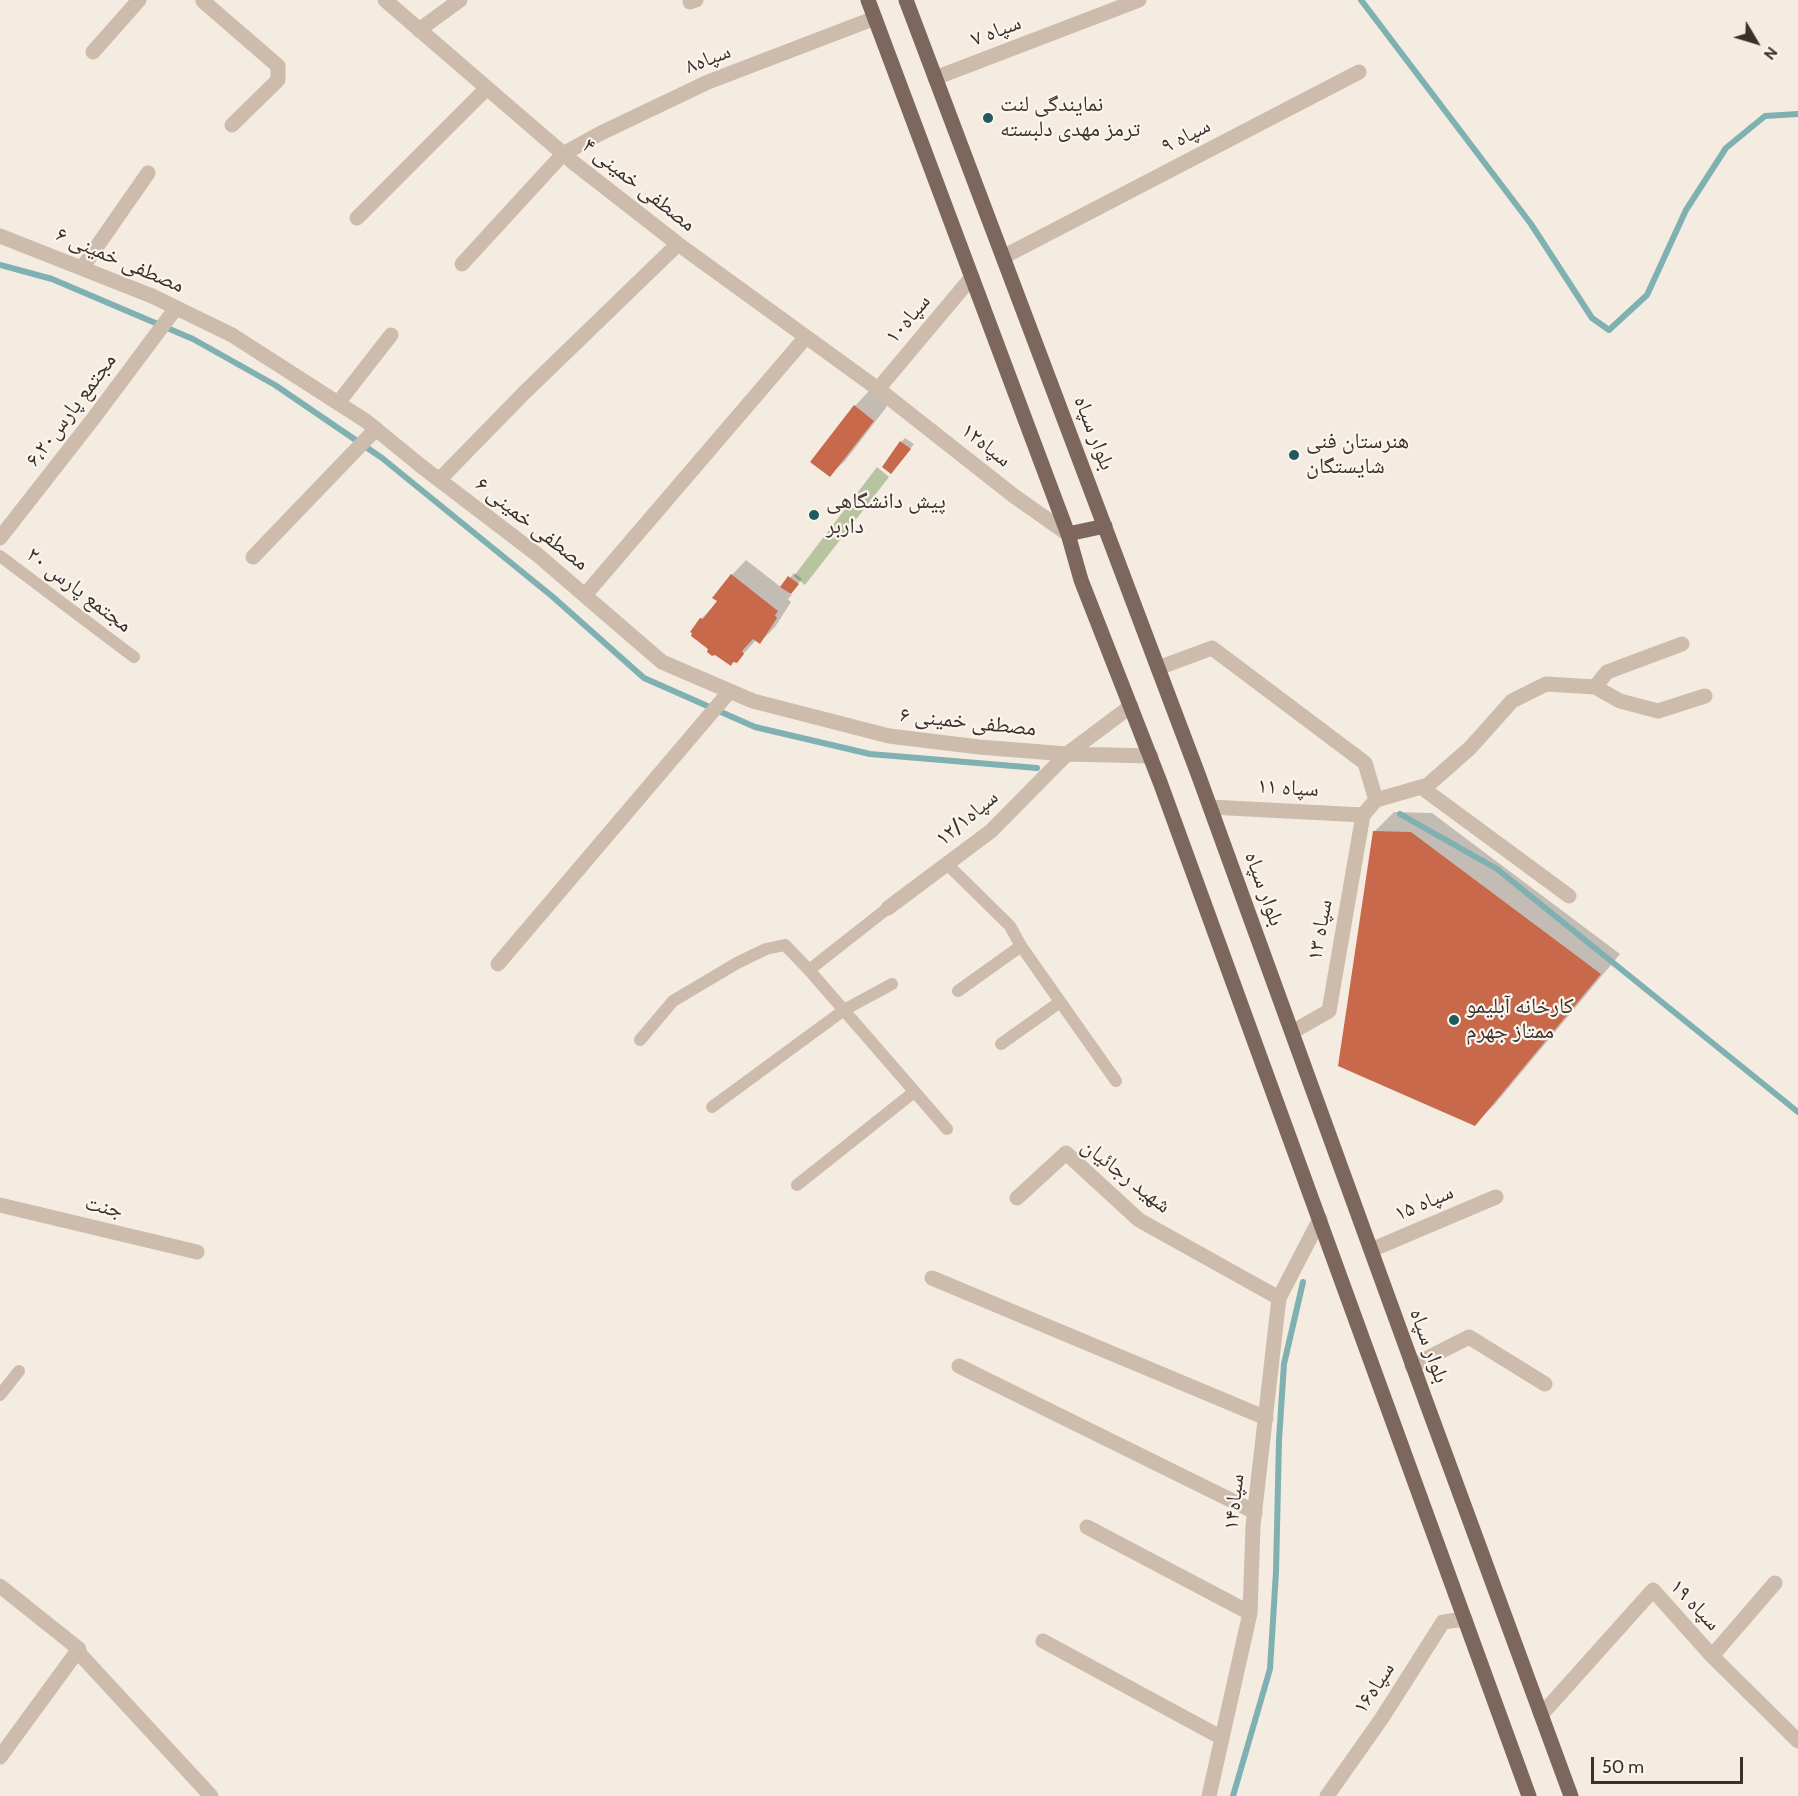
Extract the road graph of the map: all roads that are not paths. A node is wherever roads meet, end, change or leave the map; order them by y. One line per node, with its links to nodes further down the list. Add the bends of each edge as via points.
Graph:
1 (140, 0): 10 (street)
2 (203, 0): 14 (street, via 278,66 278,80)
3 (385, 0): 9 (street, مصطفی خمینی ۴)
4 (460, 0): 9 (street)
5 (868, 0): 8 (main road)
6 (906, 0): 12 (main road, بلوار سپاه)
7 (1139, 0): 12 (street, سپاه ۷)
8 (875, 18): 15 (street, سپاه۸, via 708,82); 23 (main road)
9 (419, 30): 13 (street, مصطفی خمینی ۴)
10 (93, 52)
11 (1359, 72): 20 (street, سپاه ۹)
12 (935, 78): 20 (main road, بلوار سپاه)
13 (487, 88): 15 (street, مصطفی خمینی ۴); 17 (street)
14 (232, 125)
15 (563, 154): 19 (street, مصطفی خمینی ۴); 21 (street, سپاه۸)
16 (148, 173): 22 (street)
17 (357, 218)
18 (0, 236): 22 (street, مصطفی خمینی ۶)
19 (678, 244): 26 (street, مصطفی خمینی ۴); 30 (street)
20 (1003, 256): 31 (main road, بلوار سپاه)
21 (462, 264)
22 (82, 268): 24 (street, مصطفی خمینی ۶)
23 (972, 277): 27 (street, سپاه۱۰); 33 (main road)
24 (176, 308): 28 (street, مصطفی خمینی ۶, via 232,335); 32 (street, ۶،مجتمع پارس۲۰)
25 (391, 335): 28 (street)
26 (806, 337): 27 (street, مصطفی خمینی ۴); 36 (street)
27 (878, 389): 33 (street, سپاه۱۲)
28 (338, 403): 29 (street, مصطفی خمینی ۶)
29 (376, 429): 30 (street, مصطفی خمینی ۶); 35 (street)
30 (439, 480): 36 (street, مصطفی خمینی ۶)
31 (1105, 526): 33 (main road); 39 (main road, بلوار سپاه)
32 (2, 533)
33 (1068, 534): 43 (main road, via 1081,580)
34 (0, 556): 38 (lane, مجتمع پارس ۲۰)
35 (253, 557)
36 (585, 595): 41 (street, مصطفی خمینی ۶, via 662,663)
37 (1682, 644): 40 (street, via 1607,672)
38 (134, 657)
39 (1158, 668): 47 (street, via 1212,648 1365,764); 48 (main road, بلوار سپاه)
40 (1595, 687): 42 (street, via 1620,700 1658,711); 46 (street, via 1546,684 1512,701 1470,748)
41 (730, 691): 44 (street, مصطفی خمینی ۶, via 753,701 890,736); 54 (street)
42 (1705, 696)
43 (1131, 706): 44 (street, سپاه۱۲/۱); 45 (main road)
44 (1067, 754): 45 (street); 50 (street, سپاه۱۲/۱, via 991,831)
45 (1151, 756): 71 (main road)
46 (1421, 787): 47 (street); 51 (street)
47 (1376, 800): 49 (street)
48 (1210, 807): 49 (street, سپاه ۱۱); 60 (main road, بلوار سپاه)
49 (1363, 815): 60 (street, سپاه ۱۳, via 1329,1011)
50 (947, 864): 52 (street, سپاه۱۲/۱); 53 (lane, via 1010,926)
51 (1569, 896)
52 (888, 908): 55 (lane)
53 (1021, 946): 57 (lane); 58 (lane)
54 (498, 964)
55 (809, 970): 59 (lane); 61 (lane, via 785,945 766,949 673,1001)
56 (892, 984): 59 (lane)
57 (958, 991)
58 (1060, 1002): 62 (lane); 63 (lane)
59 (844, 1010): 64 (lane); 65 (lane)
60 (1292, 1032): 72 (main road, بلوار سپاه)
61 (640, 1040)
62 (1001, 1044)
63 (1116, 1081)
64 (914, 1092): 66 (lane); 67 (lane)
65 (712, 1107)
66 (947, 1129)
67 (797, 1185)
68 (1496, 1197): 72 (street, سپاه ۱۵)
69 (1017, 1198): 75 (street, شهید رجائیان, via 1066,1153 1139,1220)
70 (0, 1205): 73 (street, جنت)
71 (1320, 1219): 75 (street, سپاه۱۴); 87 (main road)
72 (1371, 1250): 77 (main road, بلوار سپاه)
73 (197, 1252)
74 (932, 1278): 81 (street)
75 (1279, 1298): 81 (street, سپاه۱۴)
76 (959, 1366): 82 (street)
77 (1413, 1366): 79 (street, via 1469,1337); 91 (main road, بلوار سپاه)
78 (19, 1371): 80 (lane)
79 (1545, 1384)
80 (0, 1395)
81 (1266, 1418): 82 (street, سپاه۱۴)
82 (1255, 1512): 86 (street, سپاه۱۴)
83 (1087, 1527): 86 (street)
84 (1775, 1583): 90 (street)
85 (0, 1586): 89 (street, via 79,1649)
86 (1250, 1613): 92 (street, سپاه۱۴)
87 (1465, 1619): 97 (street, سپاه۱۶, via 1443,1622); 98 (main road)
88 (1043, 1641): 92 (street)
89 (77, 1652): 94 (street); 95 (street)
90 (1712, 1656): 91 (street, سپاه ۱۹, via 1653,1590); 93 (street, سپاه ۱۹)
91 (1541, 1714): 99 (main road, بلوار سپاه)
92 (1222, 1738): 96 (street, سپاه۱۴)
93 (1798, 1742)
94 (0, 1757)
95 (211, 1796)
96 (1209, 1796)
97 (1327, 1796)
98 (1529, 1796)
99 (1571, 1796)

